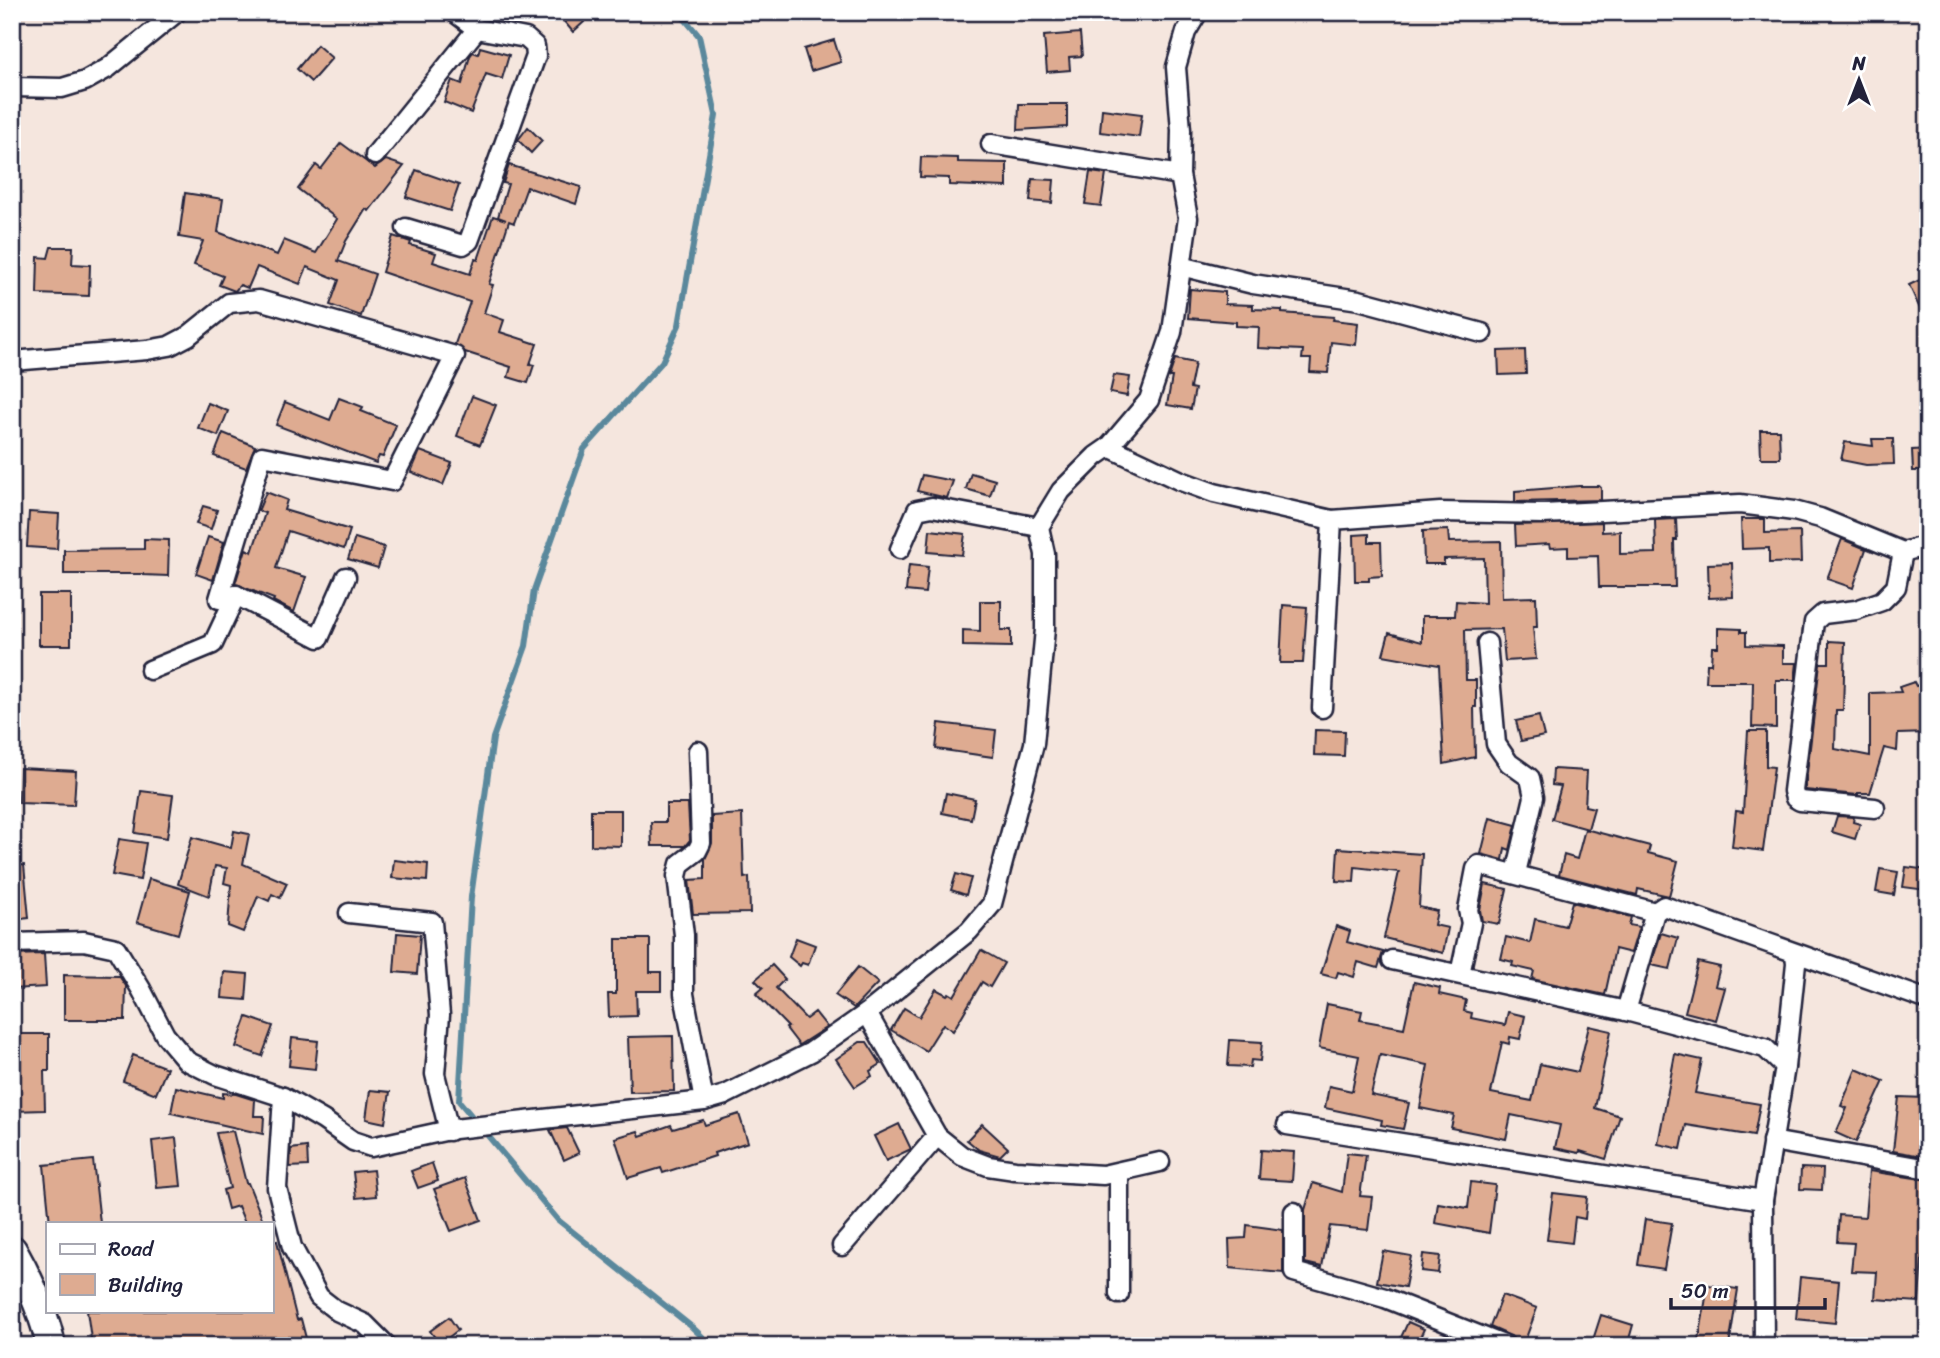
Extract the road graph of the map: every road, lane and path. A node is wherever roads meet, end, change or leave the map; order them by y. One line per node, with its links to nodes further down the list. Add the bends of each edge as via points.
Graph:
1 (177, 12): 5 (street, via 85,81 62,88)
2 (454, 12): 4 (street)
3 (1198, 12): 8 (street, via 1186,32 1176,66)
4 (477, 29): 7 (street); 9 (street, via 526,38 535,46 533,69 469,241 454,244)
5 (12, 87)
6 (990, 144): 8 (street)
7 (375, 155)
8 (1180, 175): 10 (street, via 1188,218)
9 (406, 228)
10 (1181, 267): 11 (street, via 1253,284 1359,300); 13 (street, via 1172,332 1149,400)
11 (1482, 333)
12 (12, 361): 20 (street, via 169,346 229,303 259,300 455,356 392,481 262,456 219,599)
13 (1109, 447): 14 (street, via 1214,493); 15 (street, via 1061,491)
14 (1332, 520): 18 (street, via 1440,512 1543,514 1740,504 1820,517); 23 (street)
15 (1039, 527): 17 (street, via 932,507 917,510); 35 (street, via 1045,554 1045,629 1034,744 992,904 969,931)
16 (1928, 545): 18 (street)
17 (900, 549)
18 (1903, 552): 25 (street, via 1896,587 1882,601 1823,614 1814,622 1793,791 1800,801)
19 (346, 576): 20 (street, via 319,638)
20 (236, 595): 22 (street, via 213,644)
21 (1487, 643): 26 (street, via 1496,744 1509,763 1530,778 1534,797)
22 (150, 670)
23 (1322, 708)
24 (698, 751): 38 (street, via 701,843 680,864 677,876 684,994)
25 (1875, 808)
26 (1516, 873): 27 (street); 32 (street, via 1479,865 1476,869)
27 (1655, 912): 30 (street, via 1664,906); 34 (street)
28 (349, 913): 40 (street, via 432,922 440,1014 435,1074)
29 (12, 943): 37 (street, via 84,941 116,948 165,1035 187,1060 215,1075)
30 (1795, 954): 33 (street); 36 (street)
31 (1392, 960): 32 (street)
32 (1460, 974): 34 (street)
33 (1928, 1000)
34 (1626, 1011): 36 (street, via 1765,1048)
35 (867, 1013): 38 (street, via 811,1052); 41 (street)
36 (1785, 1067): 42 (street)
37 (283, 1097): 40 (street, via 353,1141 371,1147); 52 (street, via 277,1188 292,1247 319,1297 365,1324)
38 (704, 1101): 40 (street)
39 (1287, 1125): 46 (street)
40 (451, 1130)
41 (937, 1136): 45 (street, via 962,1156 988,1166 1103,1175); 48 (street)
42 (1772, 1141): 44 (street); 46 (street)
43 (1160, 1162): 45 (street)
44 (1928, 1169)
45 (1119, 1172): 50 (street)
46 (1763, 1200): 54 (street)
47 (1294, 1212): 53 (street, via 1294,1272 1385,1298)
48 (842, 1247)
49 (12, 1250): 51 (main road, via 34,1293)
50 (1119, 1294)
51 (51, 1346)
52 (387, 1346)
53 (1506, 1346)
54 (1764, 1346)

